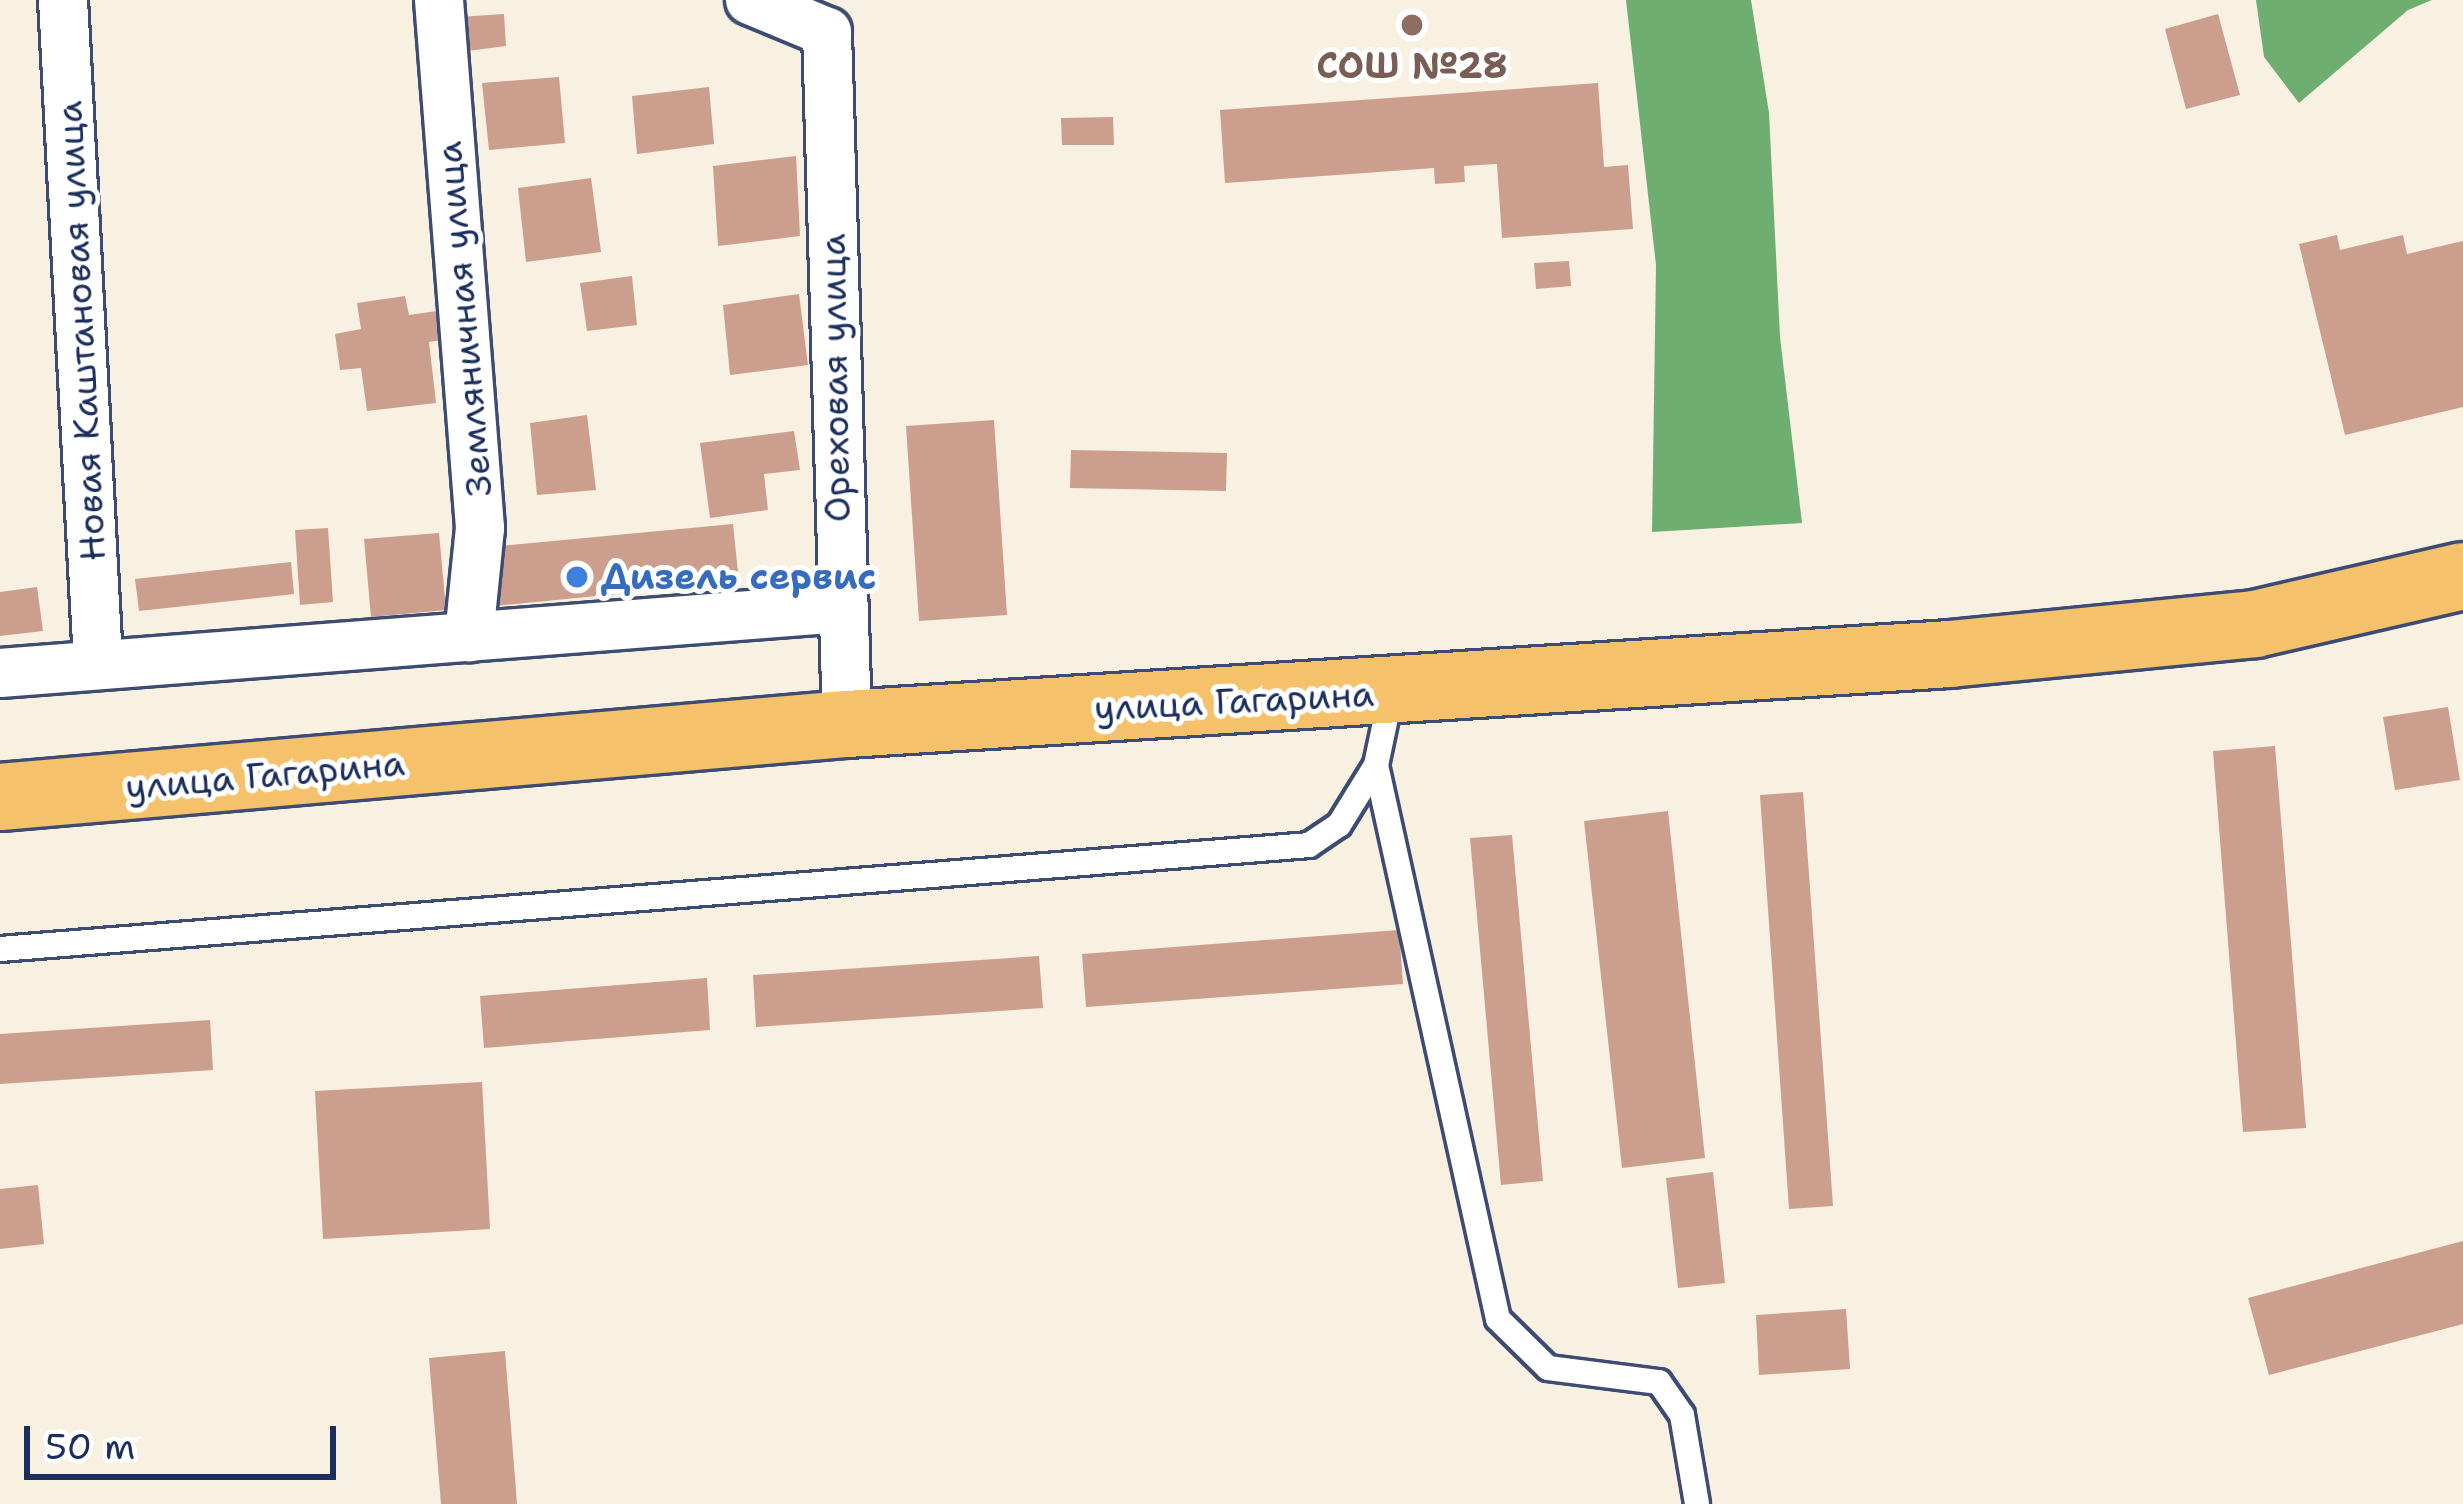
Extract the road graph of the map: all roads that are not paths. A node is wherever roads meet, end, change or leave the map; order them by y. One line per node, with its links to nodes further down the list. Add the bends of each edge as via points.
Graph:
1 (63, 0): 8 (street, Новая Каштановая улица)
2 (439, 0): 7 (street, Земляничная улица, via 481,528)
3 (750, 0): 4 (street)
4 (827, 16): 6 (street, Ореховая улица)
5 (2463, 576): 10 (main road, улица Гагарина, via 2255,624 1949,655)
6 (841, 608): 7 (street); 11 (street, Ореховая улица)
7 (469, 637): 8 (street)
8 (98, 662): 9 (street)
9 (0, 673)
10 (1391, 692): 11 (main road, улица Гагарина); 12 (lane)
11 (847, 724): 13 (main road, улица Гагарина)
12 (1376, 765): 14 (lane, via 1339,825 1309,845); 15 (lane, via 1498,1319 1548,1368 1659,1382 1682,1415)
13 (0, 797)
14 (0, 949)
15 (1697, 1504)

